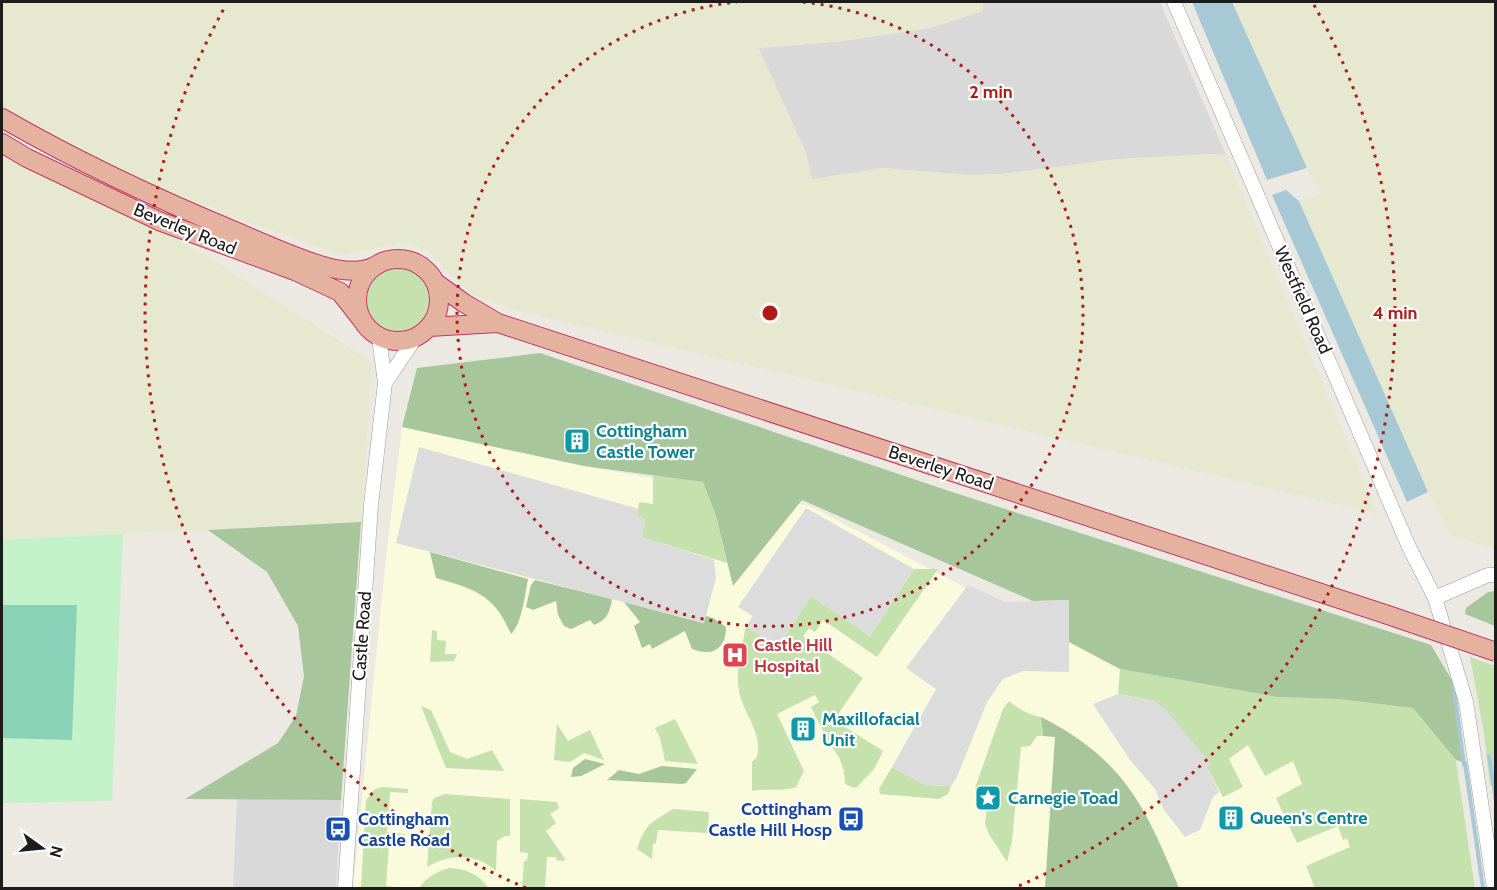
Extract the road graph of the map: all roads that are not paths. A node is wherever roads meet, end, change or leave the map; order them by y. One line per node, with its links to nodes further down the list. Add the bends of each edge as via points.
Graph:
1 (1174, 2): 12 (street, Westfield Road, via 1409,548)
2 (2, 118): 4 (highway, Beverley Road, via 60,151 177,207 289,253 345,270)
3 (2, 142): 6 (highway, Beverley Road, via 27,158 159,221 295,271 340,292)
4 (373, 267): 5 (highway, via 384,261 408,260 424,269); 6 (highway, via 359,286 357,309)
5 (436, 284): 7 (highway, Beverley Road); 8 (highway, via 439,306)
6 (362, 320): 9 (highway)
7 (498, 323): 8 (highway, Beverley Road); 13 (highway, Beverley Road, bridge)
8 (422, 332): 9 (highway, via 397,341); 10 (street, Castle Road)
9 (379, 337): 10 (street, Castle Road)
10 (385, 383): 14 (street, Castle Road, via 371,505)
11 (1496, 575): 12 (street)
12 (1435, 598): 15 (street, Westfield Road, via 1466,702)
13 (1496, 652)
14 (345, 888)
15 (1494, 888)

